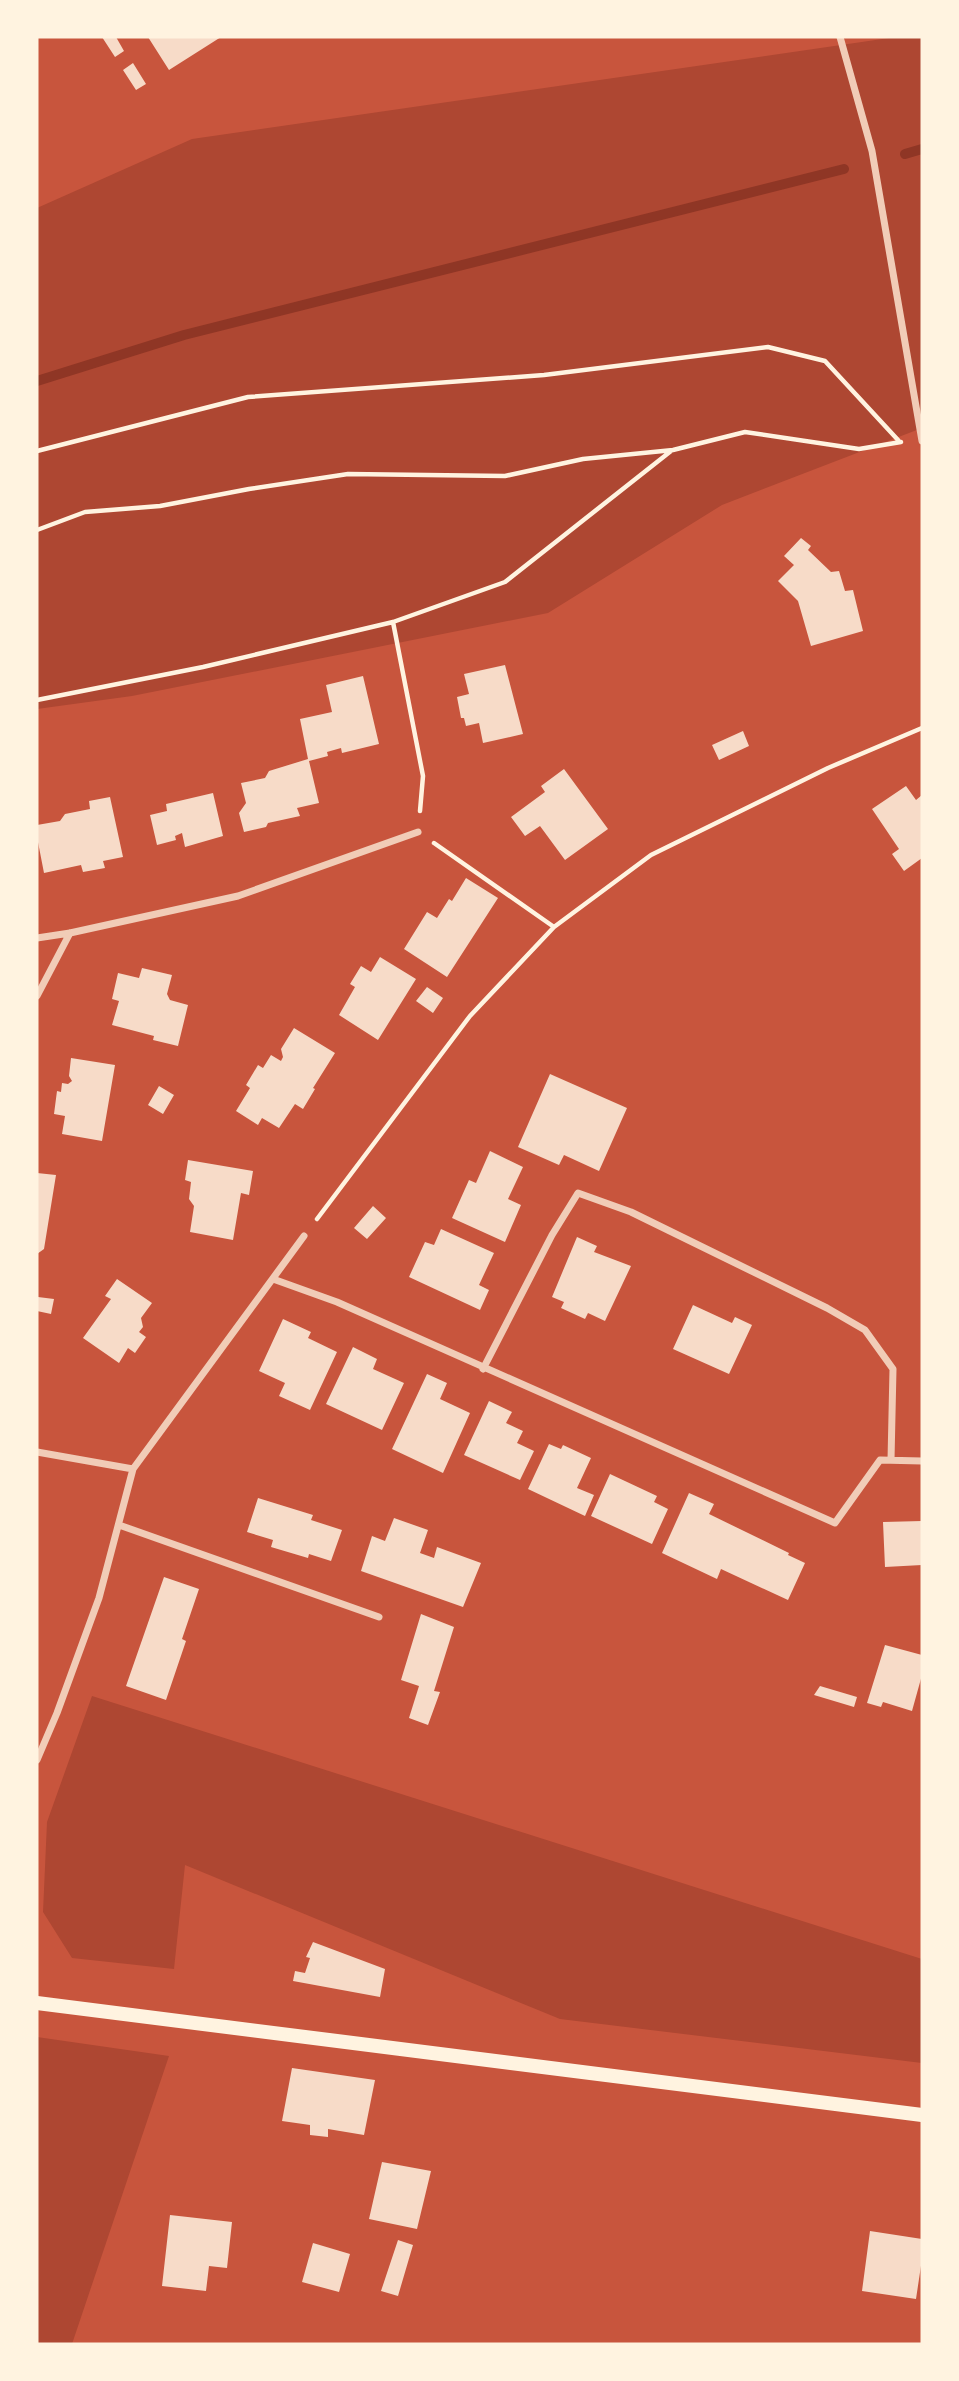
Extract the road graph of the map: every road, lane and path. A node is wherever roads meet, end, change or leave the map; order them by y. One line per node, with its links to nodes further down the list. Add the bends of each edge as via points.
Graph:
1 (840, 37): 2 (street, via 872,150)
2 (922, 440): 3 (path)
3 (901, 442): 4 (path, via 859,449 745,432); 5 (path, via 825,361 768,347 544,375 248,397)
4 (673, 450): 6 (path, via 583,459 505,476 348,474 160,506 85,512); 7 (path, via 505,582)
5 (37, 451)
6 (37, 530)
7 (393, 622): 8 (path); 10 (path, via 423,776)
8 (37, 700)
9 (922, 728): 11 (path, via 828,768 651,855)
10 (418, 832): 11 (path); 12 (street, via 238,896)
11 (554, 927): 15 (path, via 470,1016)
12 (70, 933): 13 (street); 14 (street)
13 (37, 938)
14 (37, 996)
15 (304, 1236): 16 (street)
16 (273, 1279): 17 (street, via 337,1302); 21 (street)
17 (484, 1369): 19 (street, via 835,1523 880,1460); 19 (street, via 578,1193 631,1212 864,1330 893,1369)
18 (37, 1452): 21 (street)
19 (891, 1460): 20 (street)
20 (922, 1461)
21 (133, 1469): 22 (street)
22 (119, 1525): 23 (street); 24 (street, via 99,1598)
23 (379, 1617)
24 (37, 1760)
25 (37, 2003): 26 (main road)
26 (922, 2115)

